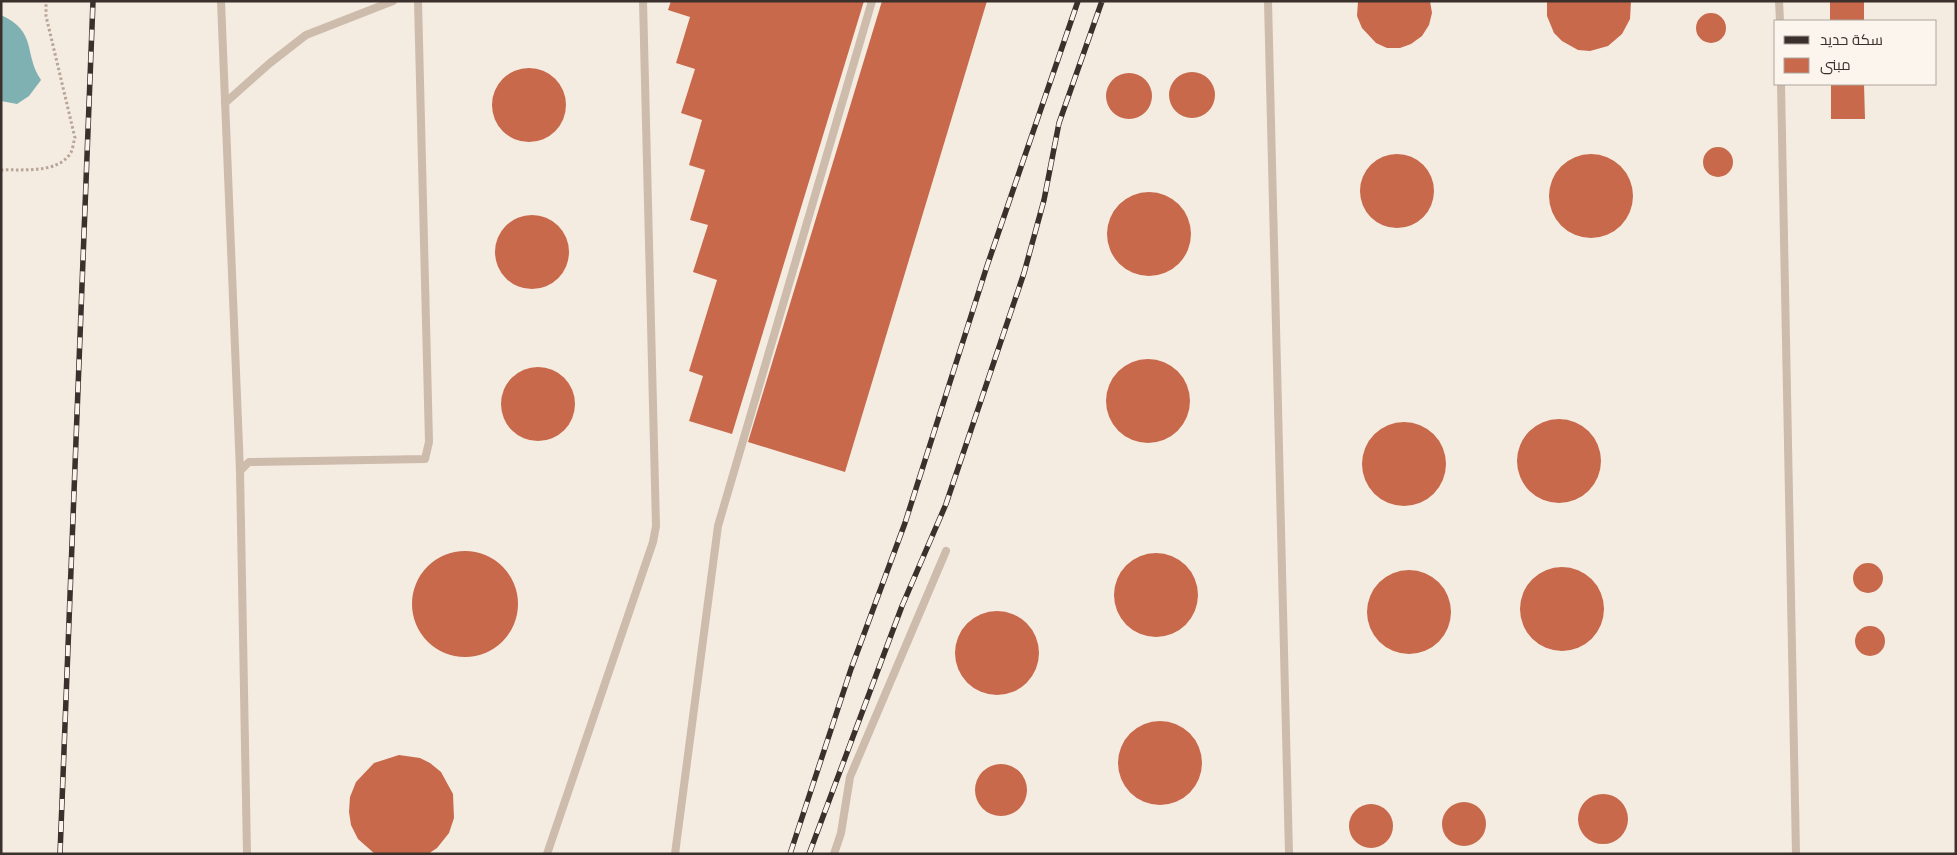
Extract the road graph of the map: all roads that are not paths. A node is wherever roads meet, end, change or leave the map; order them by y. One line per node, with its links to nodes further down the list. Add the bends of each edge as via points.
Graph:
1 (221, 1): 10 (lane)
2 (393, 1): 10 (lane, via 306,35 270,62)
3 (418, 1): 11 (lane, via 429,432 425,459 250,462)
4 (643, 1): 14 (lane, via 656,526)
5 (872, 1): 15 (lane, via 718,526)
6 (1268, 1): 17 (lane)
7 (1779, 1): 8 (lane)
8 (1780, 20)
9 (1781, 85): 18 (lane)
10 (226, 103): 11 (lane)
11 (240, 471): 13 (lane)
12 (946, 551): 16 (lane, via 850,776 841,833)
13 (246, 854)
14 (547, 854)
15 (675, 854)
16 (834, 854)
17 (1289, 854)
18 (1796, 854)

